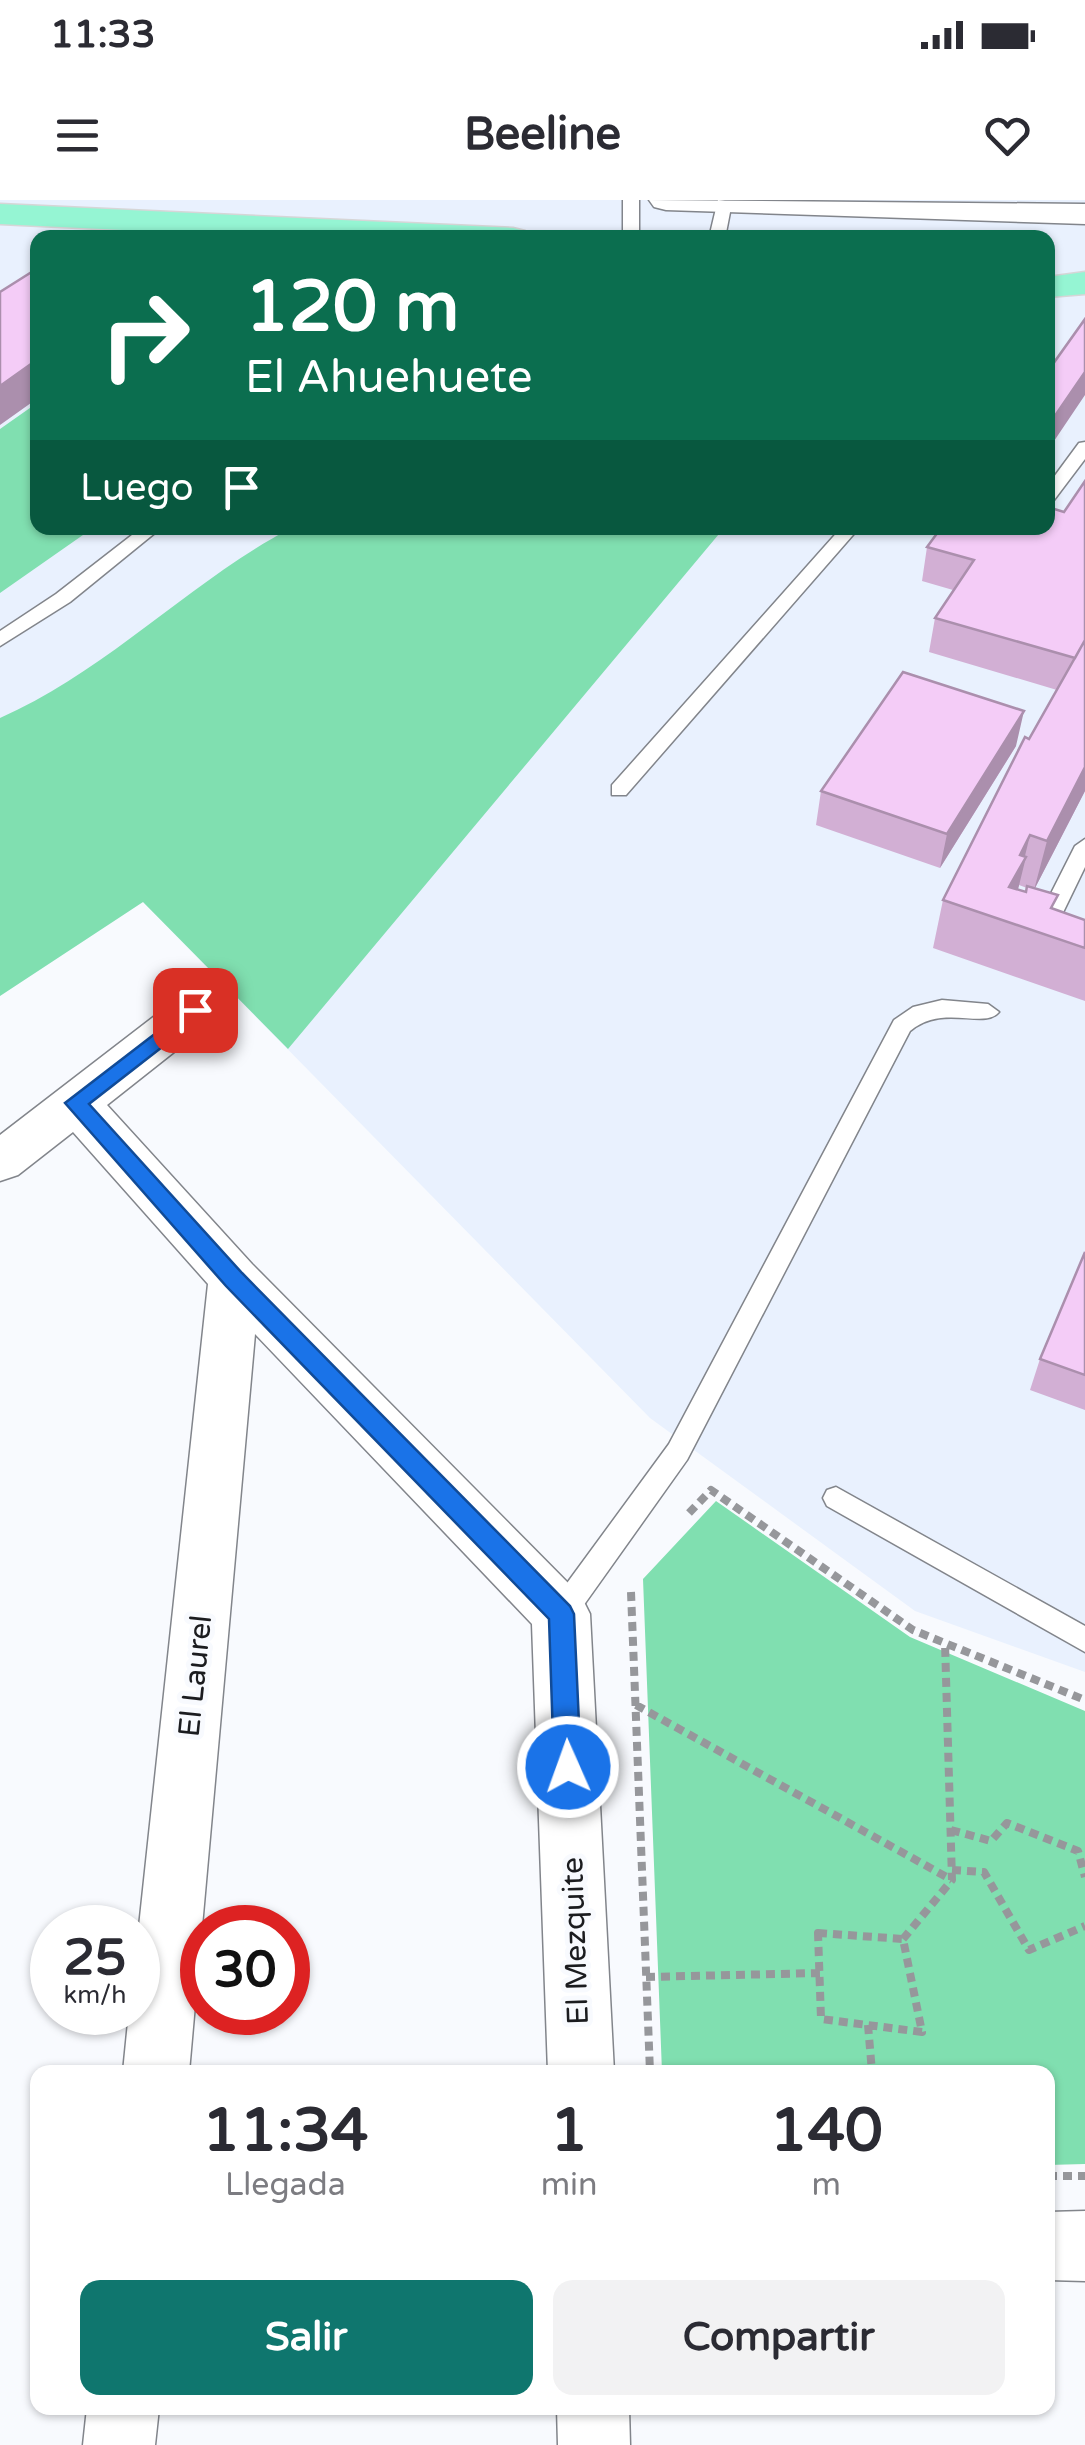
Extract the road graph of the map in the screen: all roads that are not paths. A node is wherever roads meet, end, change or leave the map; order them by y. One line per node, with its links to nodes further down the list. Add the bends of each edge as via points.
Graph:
1 (632, 200): 8 (lane)
2 (666, 200): 3 (street)
3 (724, 202): 6 (street); 9 (lane)
4 (105, 209): 5 (main road); 7 (main road)
5 (0, 214)
6 (1085, 214)
7 (400, 230)
8 (631, 230)
9 (719, 230)
10 (0, 241): 11 (main road)
11 (30, 243)
12 (1085, 283): 13 (main road)
13 (1055, 288)
14 (1055, 290): 15 (main road)
15 (1085, 294)
16 (1085, 446): 17 (lane)
17 (1055, 487)
18 (143, 535): 20 (lane)
19 (844, 535): 21 (lane)
20 (0, 640)
21 (619, 790)
22 (1085, 846): 23 (lane)
23 (1044, 929)
24 (195, 1010): 26 (street)
25 (988, 1012): 30 (lane, via 941,1006 902,1026 678,1452)
26 (76, 1103): 27 (street); 28 (street)
27 (0, 1162)
28 (234, 1279): 30 (street); 32 (street, El Laurel)
29 (836, 1498): 31 (lane)
30 (561, 1614): 33 (street, El Mezquite)
31 (1085, 1640)
32 (157, 2065)
33 (580, 2065)
34 (1055, 2246): 35 (street)
35 (1085, 2246)
36 (122, 2415): 38 (street)
37 (592, 2415): 39 (street)
38 (120, 2445)
39 (594, 2445)

